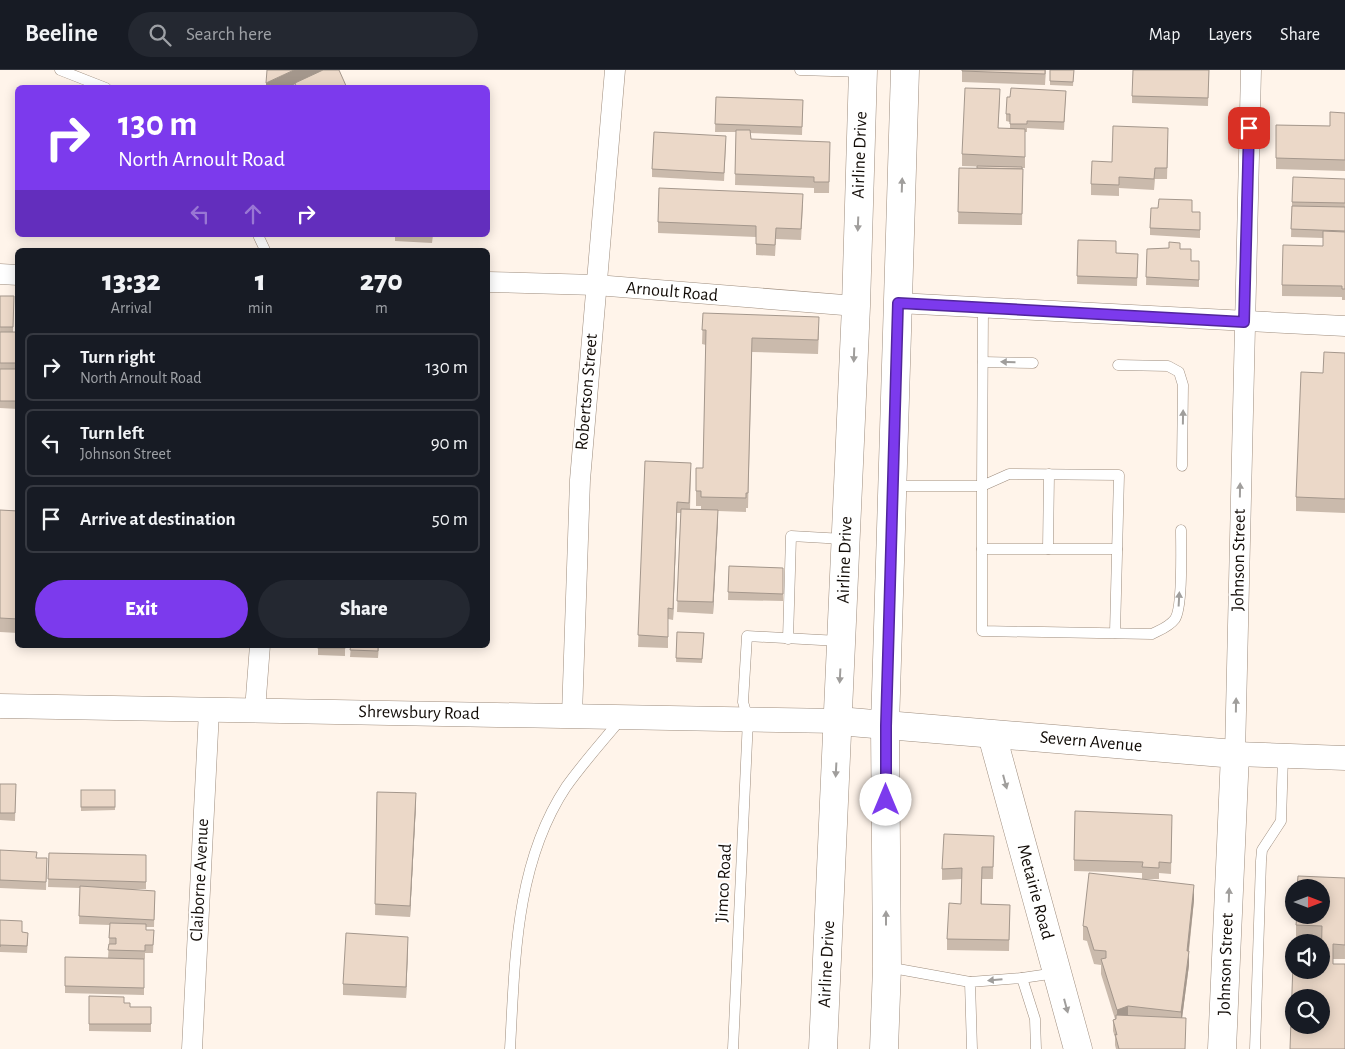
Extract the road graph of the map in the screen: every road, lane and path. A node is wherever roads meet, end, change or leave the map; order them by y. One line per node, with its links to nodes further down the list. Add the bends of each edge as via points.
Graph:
1 (60, 70): 7 (lane)
2 (615, 70): 11 (street, Robertson Street)
3 (800, 70): 6 (lane)
4 (906, 70): 12 (main road, one-way to 4)
5 (1251, 70): 15 (street, Johnson Street)
6 (863, 71): 13 (main road, Airline Drive, one-way to 13)
7 (98, 85)
8 (0, 274): 9 (street)
9 (15, 275)
10 (490, 282): 11 (street, Arnoult Road)
11 (596, 286): 13 (street, Arnoult Road); 36 (street, Robertson Street, via 580,480)
12 (898, 303): 14 (street); 22 (main road)
13 (856, 306): 25 (main road, Airline Drive, one-way to 25)
14 (983, 306): 15 (street); 17 (lane)
15 (1244, 322): 16 (street); 42 (street, Johnson Street, one-way to 15)
16 (1345, 326)
17 (983, 362): 18 (lane, one-way to 17); 23 (lane)
18 (1033, 363)
19 (1118, 365): 20 (lane, one-way to 19, via 1183,385 1179,372 1168,366)
20 (1182, 466)
21 (1049, 474): 23 (lane, via 1009,474); 27 (lane); 28 (lane, via 1119,475)
22 (892, 486): 23 (lane); 40 (main road)
23 (982, 486): 26 (lane)
24 (1181, 530): 29 (lane, one-way to 24, via 1152,634 1166,628 1176,618)
25 (846, 539): 30 (lane, via 790,536); 31 (main road, Airline Drive)
26 (982, 549): 27 (lane); 29 (lane, via 982,631)
27 (1048, 549): 28 (lane)
28 (1117, 549): 29 (lane)
29 (1115, 633)
30 (788, 639): 31 (lane); 38 (lane, Jimco Road, via 747,636 744,702)
31 (842, 642): 39 (main road, Airline Drive, one-way to 39)
32 (260, 648): 34 (street)
33 (0, 706): 35 (street, Shrewsbury Road)
34 (255, 710): 35 (street, Shrewsbury Road); 36 (street, Shrewsbury Road)
35 (209, 711): 50 (street, Claiborne Avenue)
36 (572, 715): 37 (street, Shrewsbury Road)
37 (624, 716): 38 (street, Shrewsbury Road); 51 (lane, via 566,788 542,834 525,882 514,970)
38 (748, 719): 39 (street, Shrewsbury Road); 52 (lane, Jimco Road)
39 (838, 721): 40 (main road, Severn Avenue); 45 (main road, Airline Drive, one-way to 45)
40 (886, 726): 41 (main road, Severn Avenue); 46 (main road, one-way to 40)
41 (992, 735): 42 (main road, Severn Avenue); 47 (main road, Metairie Road, one-way to 47)
42 (1235, 754): 43 (street, Severn Avenue); 60 (main road, Johnson Street, one-way to 42)
43 (1283, 756): 44 (street, Severn Avenue); 61 (lane, via 1281,821 1262,850)
44 (1345, 758)
45 (827, 967): 53 (main road); 54 (main road, Airline Drive)
46 (887, 967): 49 (lane); 55 (main road); 56 (main road)
47 (1057, 973): 48 (lane); 59 (main road, Metairie Road, one-way to 59)
48 (1022, 978): 49 (lane, one-way to 49); 58 (lane, via 1035,1019)
49 (970, 982): 57 (lane)
50 (192, 1049)
51 (510, 1049)
52 (733, 1049)
53 (806, 1049)
54 (823, 1049)
55 (884, 1049)
56 (900, 1049)
57 (972, 1049)
58 (1036, 1049)
59 (1078, 1049)
60 (1222, 1049)
61 (1255, 1049)

